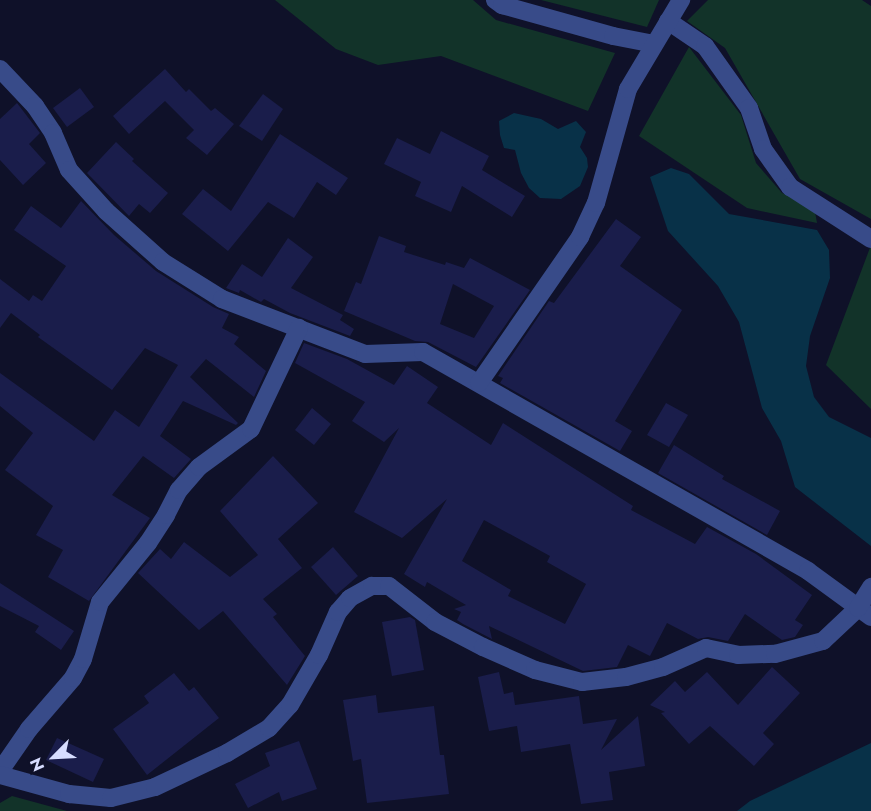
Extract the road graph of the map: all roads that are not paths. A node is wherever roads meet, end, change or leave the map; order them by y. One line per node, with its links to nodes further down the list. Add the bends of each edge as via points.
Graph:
1 (495, 0): 4 (street)
2 (681, 0): 3 (street)
3 (668, 21): 4 (street); 6 (street, via 705,46 749,108 763,149 790,187)
4 (654, 44): 8 (street, via 628,89 596,203 580,237)
5 (0, 69): 7 (street, via 35,106 53,133 69,170 106,211 163,262 222,299)
6 (871, 238)
7 (299, 328): 8 (street, via 365,354 423,352); 11 (street, via 251,429 199,467 179,490 148,543 100,602 83,659 73,678 29,729)
8 (479, 383): 10 (street, via 808,571)
9 (871, 587): 10 (street)
10 (865, 612): 11 (street, via 823,641 775,654 738,655 706,648 635,675 582,682 535,670 483,647 435,622 389,586 372,586 350,598 338,612 320,655 290,705 269,728 227,753 155,787 111,798 69,794)
11 (0, 773)

